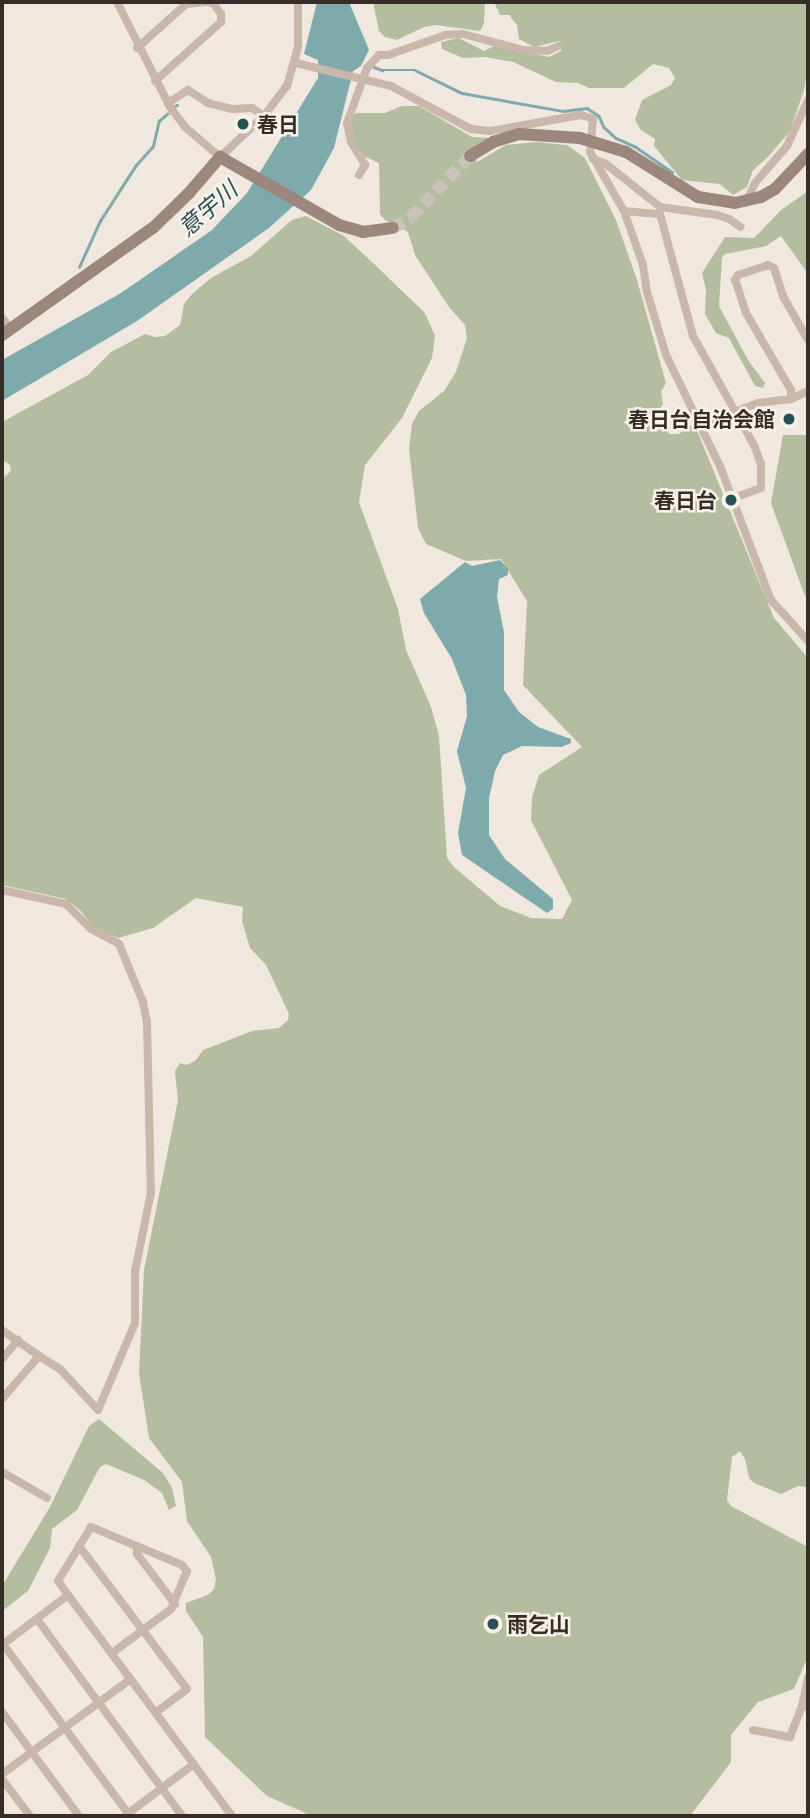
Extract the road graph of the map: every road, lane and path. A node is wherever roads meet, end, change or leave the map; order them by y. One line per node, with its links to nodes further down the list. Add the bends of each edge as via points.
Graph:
1 (117, 2): 5 (street)
2 (207, 2): 5 (street, via 186,5); 8 (street, via 214,4 221,22)
3 (298, 2): 6 (street)
4 (559, 46): 7 (street, via 547,51 523,50 463,34 445,35 379,55)
5 (137, 48): 8 (street)
6 (298, 63): 7 (street); 11 (street)
7 (360, 80): 12 (street, via 391,86 480,131 588,116 594,125); 17 (street, via 347,123 351,142 365,165)
8 (155, 81): 10 (street)
9 (808, 100): 18 (street, via 787,146 755,183)
10 (168, 103): 11 (street, via 188,90 208,103 252,108); 15 (street, via 185,127)
11 (264, 116): 15 (street)
12 (592, 140): 14 (street, via 519,134); 16 (street); 18 (street, via 626,152 698,197)
13 (808, 154): 18 (street, via 775,189)
14 (470, 156)
15 (222, 158): 22 (street, via 357,231); 24 (street, via 154,227)
16 (593, 159): 19 (street, via 606,164); 20 (street)
17 (359, 176)
18 (747, 201)
19 (659, 210): 20 (street); 21 (street, via 717,215); 28 (street, via 693,336)
20 (624, 211): 29 (street, via 666,355)
21 (741, 227)
22 (393, 228)
23 (2, 318): 24 (street)
24 (6, 332)
25 (808, 340): 27 (street, via 784,298 774,268 768,265 738,275 735,280 746,313 791,390)
26 (808, 391): 27 (street)
27 (791, 399): 28 (street)
28 (737, 411): 29 (street); 30 (street, via 761,464 762,484 758,492)
29 (701, 425): 30 (street)
30 (733, 498): 31 (street, via 771,600)
31 (808, 641)
32 (2, 890): 35 (street, via 65,904 91,929 119,944 147,1022 151,1192 135,1271 135,1323 98,1410 60,1369)
33 (2, 1330): 34 (street)
34 (18, 1340): 35 (street); 36 (street)
35 (38, 1356): 37 (street)
36 (2, 1359)
37 (2, 1399)
38 (2, 1472): 39 (street)
39 (47, 1498)
40 (79, 1546): 41 (street, via 91,1527); 42 (street, via 58,1581); 45 (street)
41 (137, 1546): 43 (street, via 137,1554); 43 (street, via 187,1571)
42 (68, 1595): 44 (street); 47 (street)
43 (175, 1604): 45 (street)
44 (37, 1619): 46 (street); 50 (street)
45 (144, 1630): 47 (street); 53 (street, via 187,1689)
46 (3, 1645): 54 (street)
47 (111, 1653): 49 (street)
48 (808, 1678): 51 (street)
49 (131, 1679): 50 (street); 53 (street)
50 (99, 1703): 54 (street); 59 (street)
51 (805, 1706): 55 (street, via 790,1737)
52 (2, 1712): 56 (street)
53 (157, 1712): 57 (street)
54 (66, 1727): 56 (street); 60 (street)
55 (753, 1730)
56 (32, 1752): 58 (street); 62 (street)
57 (194, 1764): 59 (street); 64 (street)
58 (2, 1776): 61 (street)
59 (162, 1788): 60 (street); 63 (street)
60 (128, 1815)
61 (30, 1816)
62 (79, 1816)
63 (182, 1816)
64 (232, 1816)

